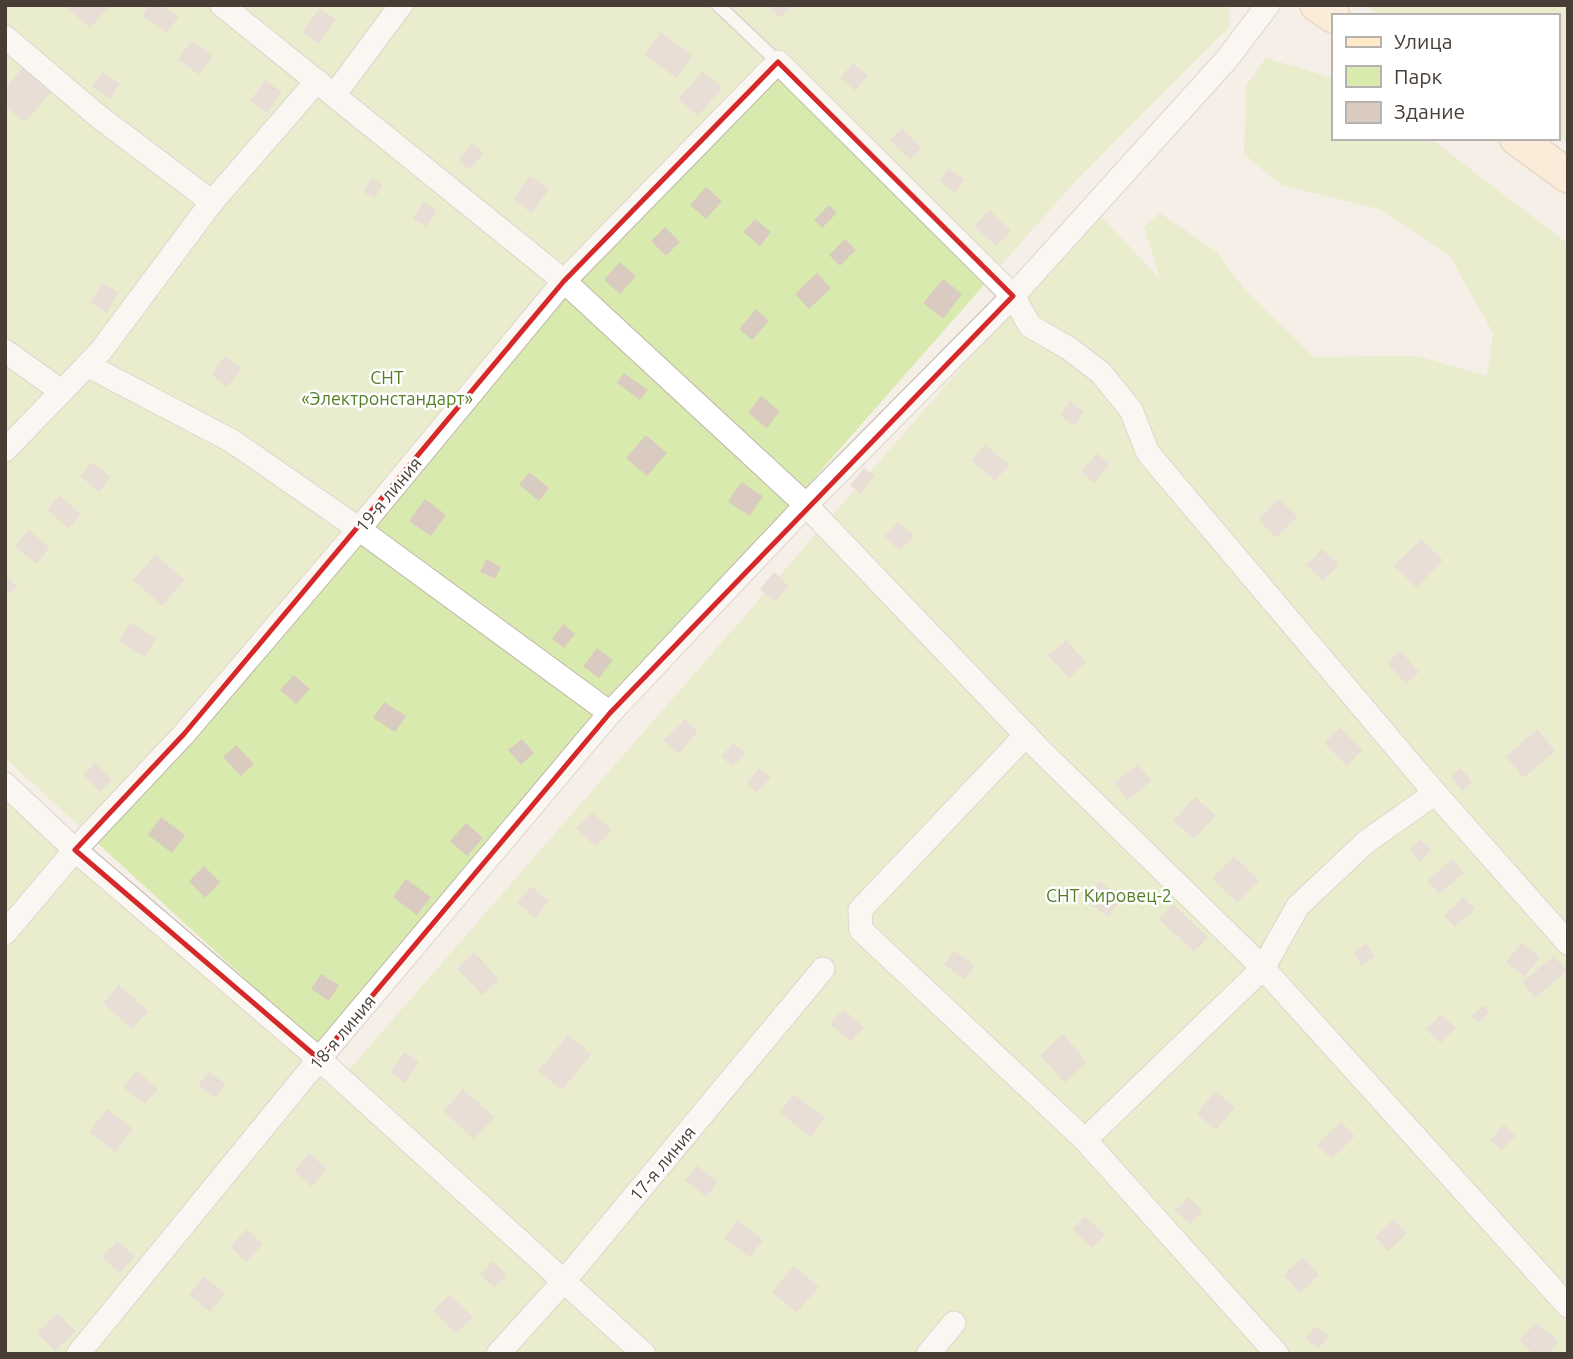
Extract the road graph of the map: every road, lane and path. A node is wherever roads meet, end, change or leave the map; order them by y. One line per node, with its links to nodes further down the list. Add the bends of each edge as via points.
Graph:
1 (222, 5): 9 (street)
2 (401, 5): 9 (street)
3 (718, 5): 8 (lane)
4 (1268, 5): 14 (street, 18-я линия, via 1227,59)
5 (1317, 5): 6 (main road)
6 (1332, 15)
7 (5, 37): 12 (street, via 97,116)
8 (778, 62): 13 (street, 19-я линия); 14 (street)
9 (326, 87): 12 (street); 13 (street)
10 (1519, 140): 11 (main road)
11 (1568, 176)
12 (212, 202): 16 (street)
13 (564, 281): 19 (street); 20 (street, 19-я линия)
14 (1013, 296): 19 (street, 18-я линия); 24 (street, via 1030,326 1101,373 1131,410 1148,453)
15 (5, 351): 17 (street)
16 (87, 365): 17 (street); 20 (street, via 232,442)
17 (61, 391): 18 (street)
18 (5, 450)
19 (806, 505): 21 (street, 18-я линия); 22 (street)
20 (359, 529): 21 (street); 25 (street, 19-я линия, via 184,734)
21 (610, 713): 30 (street, 18-я линия)
22 (1026, 735): 28 (street); 31 (street, via 860,910 861,930)
23 (5, 784): 25 (street)
24 (1435, 793): 27 (street); 28 (street, via 1366,842 1298,906)
25 (75, 850): 26 (street, 19-я линия); 30 (street)
26 (5, 933)
27 (1568, 943)
28 (1262, 968): 31 (street); 33 (street)
29 (823, 970): 32 (street, 17-я линия)
30 (319, 1059): 32 (street); 35 (street, 18-я линия)
31 (1085, 1140): 39 (street)
32 (564, 1281): 36 (street, 17-я линия); 37 (street)
33 (1568, 1306)
34 (954, 1323): 38 (street)
35 (78, 1354)
36 (498, 1354)
37 (644, 1354)
38 (928, 1354)
39 (1276, 1354)

